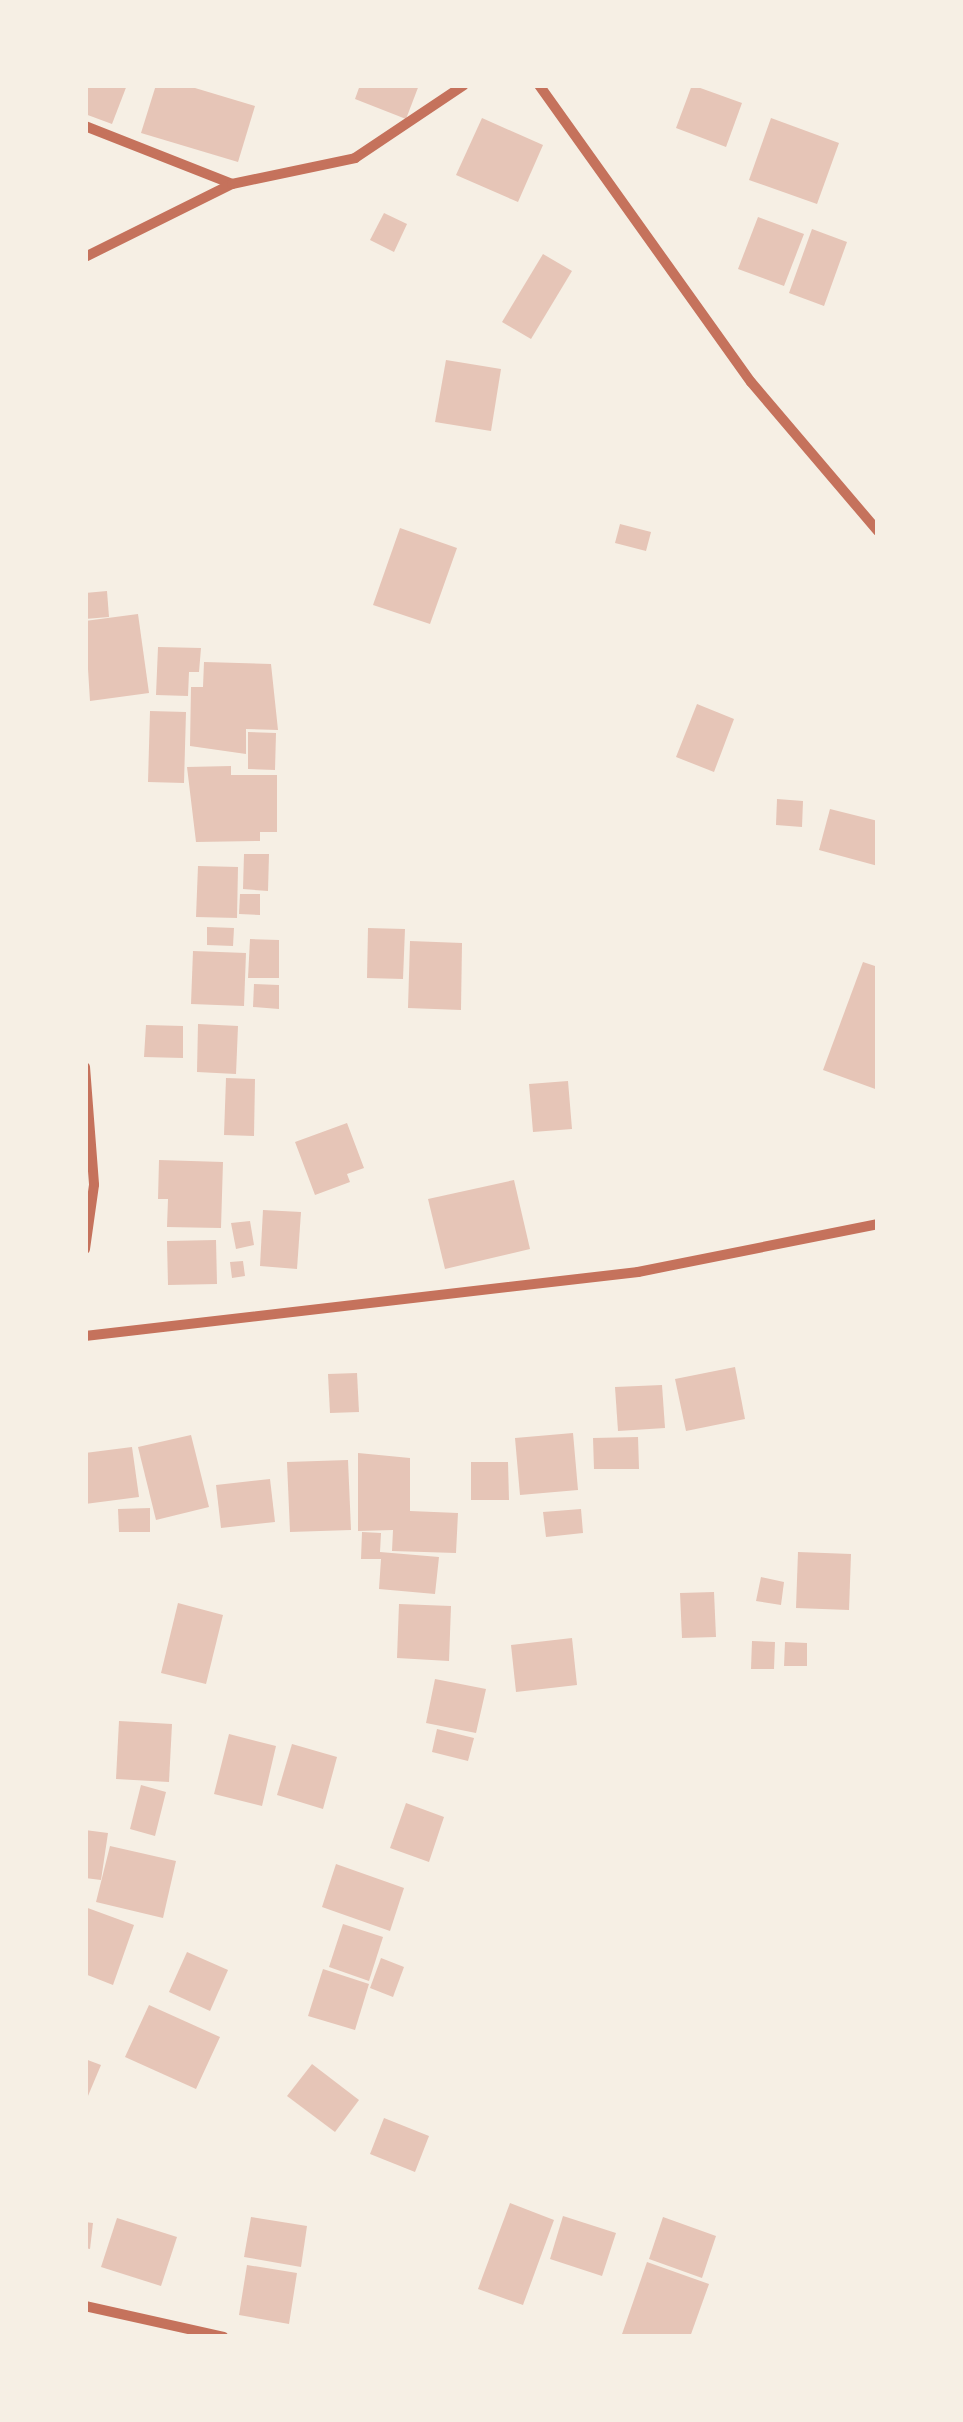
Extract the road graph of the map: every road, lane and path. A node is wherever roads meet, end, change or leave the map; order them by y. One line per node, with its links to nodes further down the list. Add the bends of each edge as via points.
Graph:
1 (464, 85): 4 (street, via 355,158)
2 (539, 85): 6 (street, via 751,382)
3 (85, 126): 4 (street)
4 (232, 184): 5 (street)
5 (85, 256)
6 (878, 531)
7 (85, 1067): 9 (street, via 94,1185)
8 (878, 1224): 10 (street, via 638,1272)
9 (85, 1249)
10 (85, 1336)
11 (85, 2306): 12 (street)
12 (224, 2337)

